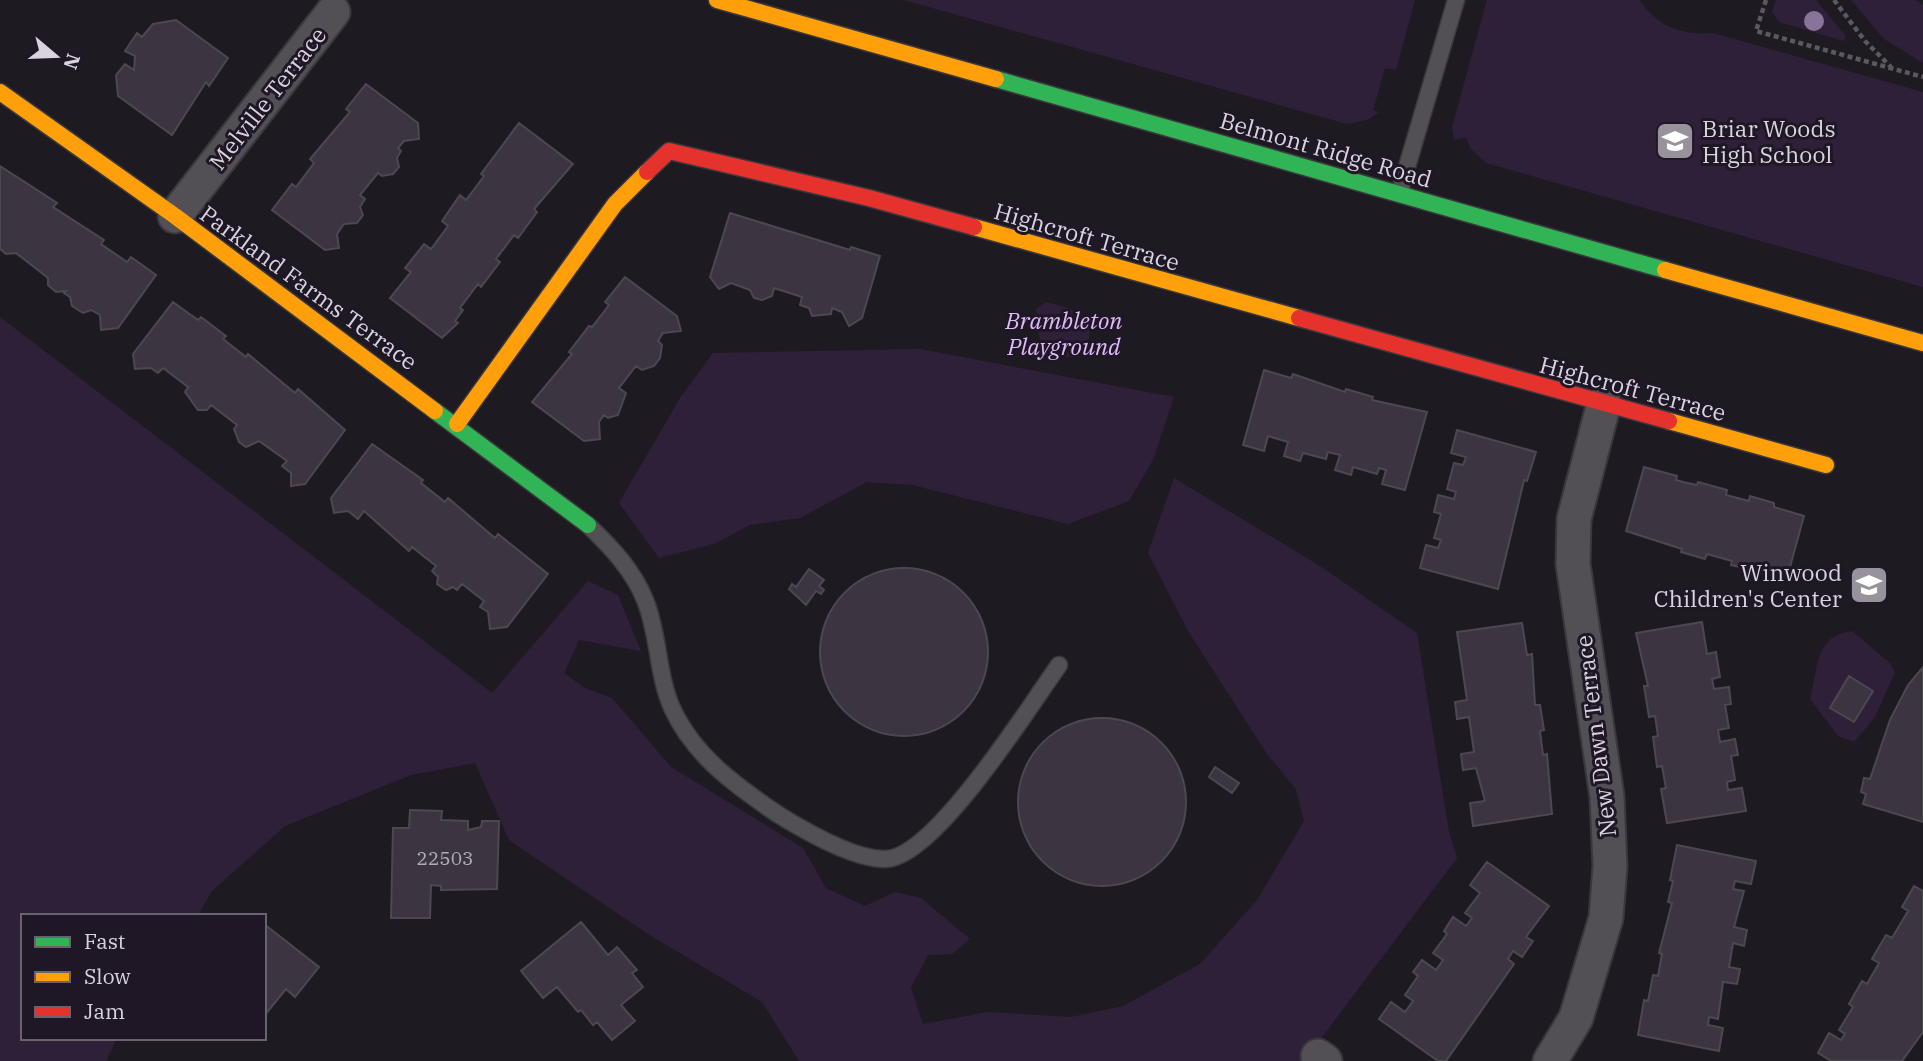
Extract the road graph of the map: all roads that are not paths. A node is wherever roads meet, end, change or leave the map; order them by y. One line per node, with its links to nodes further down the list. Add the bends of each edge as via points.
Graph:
1 (717, 0): 5 (street, Belmont Ridge Road)
2 (1456, 0): 5 (lane)
3 (333, 12): 6 (street, Melville Terrace)
4 (0, 92): 6 (street, Parkland Farms Terrace)
5 (1399, 194): 7 (street, Belmont Ridge Road)
6 (175, 216): 9 (street, Parkland Farms Terrace)
7 (1923, 343)
8 (1604, 403): 9 (street, Highcroft Terrace, via 869,198 669,151 615,204); 10 (street, Highcroft Terrace); 13 (street, New Dawn Terrace, via 1574,519 1573,564 1607,797 1610,866 1606,918 1576,1018)
9 (457, 425): 11 (street, Parkland Farms Terrace)
10 (1826, 465)
11 (588, 525): 12 (lane, via 622,559 646,600 670,704 686,736 751,796 797,826 847,850 886,859 912,851 942,825)
12 (1059, 665)
13 (1550, 1061)

